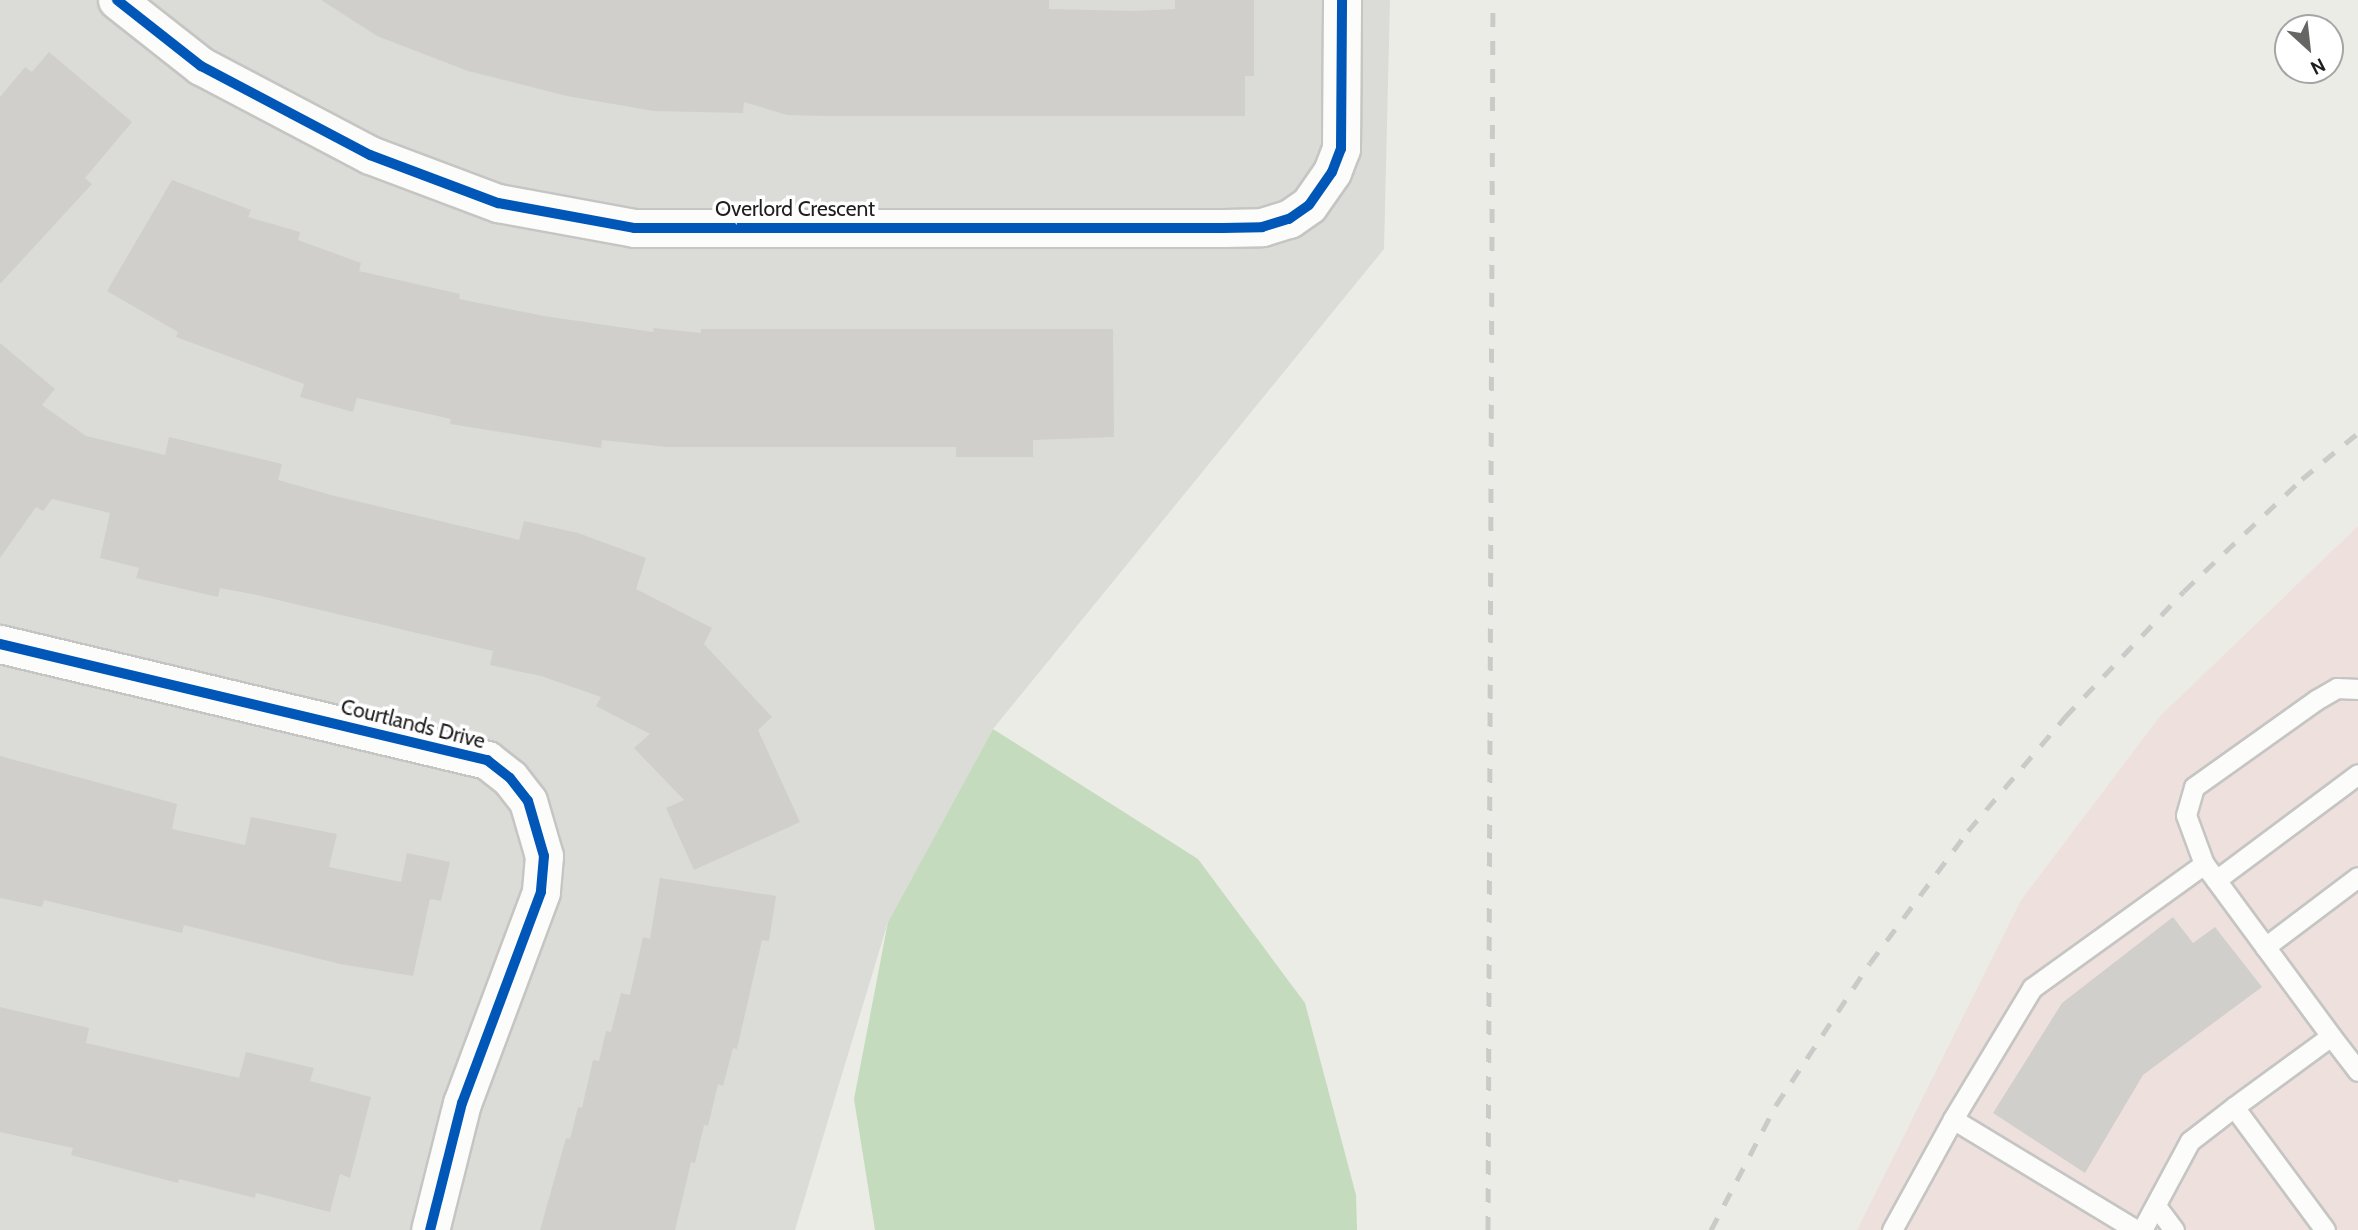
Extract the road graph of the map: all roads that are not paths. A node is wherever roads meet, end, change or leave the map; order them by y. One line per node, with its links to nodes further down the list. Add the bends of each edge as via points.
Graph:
1 (117, 0): 2 (street, Overlord Crescent, via 201,66 370,155 498,203 634,228 1223,228 1262,227 1289,219 1309,205 1332,172 1341,149)
2 (1342, 0)
3 (0, 644): 15 (street, Courtlands Drive, via 487,760 510,778 528,801 544,856 541,892 462,1103)
4 (2358, 689): 6 (lane, via 2337,688 2316,700 2194,787 2186,815)
5 (2358, 774): 8 (lane)
6 (2204, 864): 8 (lane); 13 (lane, via 2032,988)
7 (2358, 877): 9 (lane)
8 (2216, 880): 9 (lane)
9 (2265, 947): 10 (lane)
10 (2331, 1036): 11 (lane); 12 (lane)
11 (2358, 1071)
12 (2234, 1107): 14 (lane, via 2190,1141); 20 (lane)
13 (1953, 1119): 16 (lane); 17 (lane)
14 (2156, 1206): 18 (lane); 19 (lane)
15 (430, 1230)
16 (1892, 1230)
17 (2136, 1230)
18 (2143, 1230)
19 (2174, 1230)
20 (2325, 1230)

